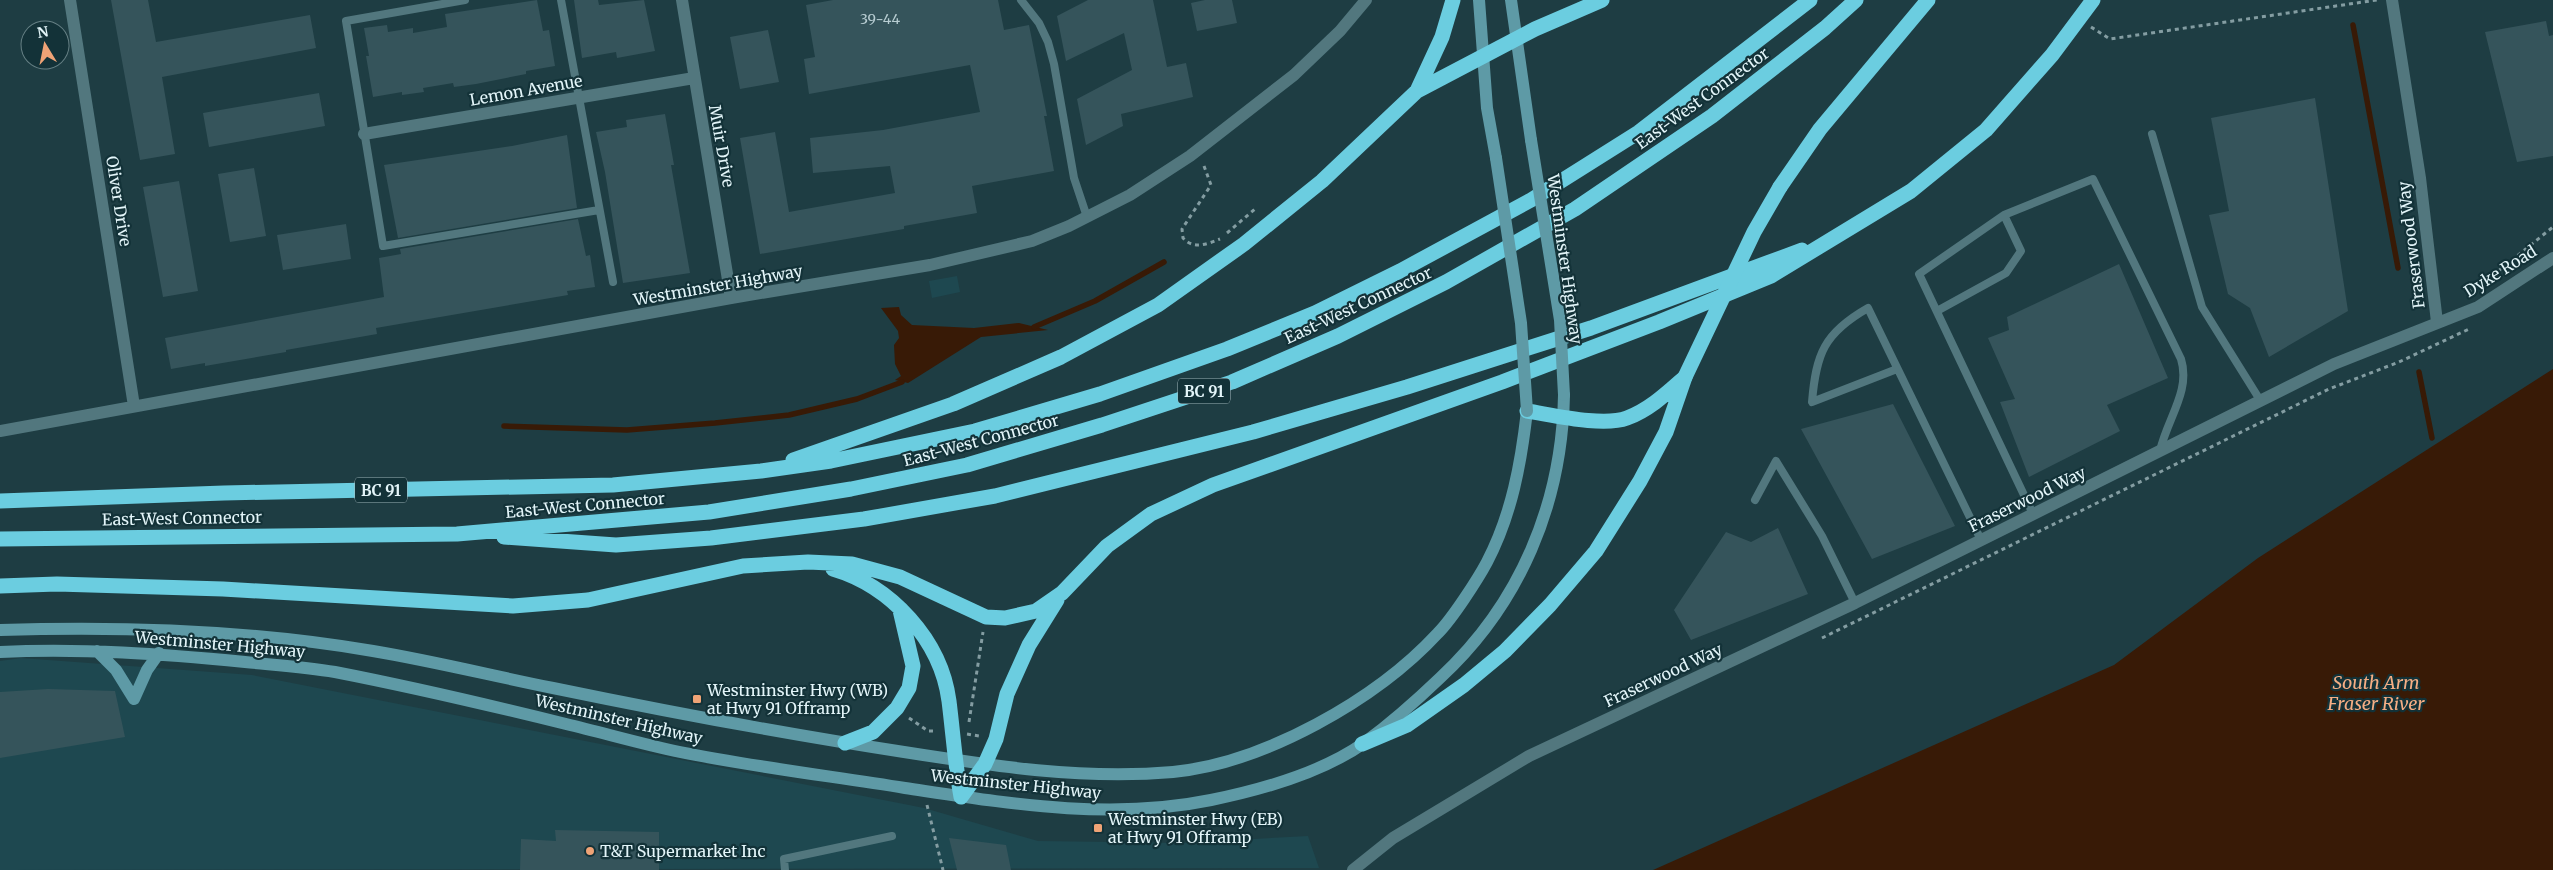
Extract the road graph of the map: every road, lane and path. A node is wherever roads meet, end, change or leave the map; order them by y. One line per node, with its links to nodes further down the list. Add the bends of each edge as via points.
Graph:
1 (70, 0): 41 (street, Oliver Drive)
2 (465, 0): 23 (lane, via 346,21)
3 (560, 0): 22 (lane)
4 (682, 0): 20 (street, Muir Drive)
5 (1021, 0): 29 (lane, via 1039,23 1048,42 1074,178)
6 (1366, 0): 29 (street, Westminster Highway, via 1314,57 1256,105 1190,156 1130,195)
7 (1453, 0): 21 (highway, via 1442,37)
8 (1479, 0): 19 (main road, Westminster Highway)
9 (1512, 0): 18 (main road, Westminster Highway)
10 (1602, 0): 18 (highway)
11 (1810, 0): 46 (highway, East-West Connector / BC 91, via 1639,132 1531,200 1315,313 1227,349 1100,394 975,431 831,461)
12 (1856, 0): 50 (highway, East-West Connector / BC 91, via 1712,116 1575,209 1438,286 1338,336 1232,382 967,465 851,489 710,512)
13 (1928, 0): 39 (highway, bridge, via 1820,128 1780,188 1754,232)
14 (2093, 0): 17 (highway)
15 (2378, 0): 17 (path, via 2110,39)
16 (2392, 0): 37 (street, Fraserwood Way, via 2420,178)
17 (2080, 20): 31 (highway, via 1986,130 1911,191)
18 (1516, 40): 19 (highway); 43 (main road, Westminster Highway, bridge, via 1560,320)
19 (1483, 57): 21 (highway); 42 (main road, Westminster Highway, bridge, via 1521,323)
20 (694, 78): 22 (street, Lemon Avenue); 35 (street, Muir Drive)
21 (1418, 91): 46 (highway, via 1322,180 1244,244 1158,305 1061,357 953,404)
22 (579, 98): 23 (street, Lemon Avenue); 26 (lane)
23 (364, 134): 26 (lane, via 383,246)
24 (2152, 134): 40 (lane, via 2202,307)
25 (1204, 166): 27 (path, via 1211,185 1182,230 1188,244 1196,246 1222,238)
26 (599, 210): 33 (lane)
27 (1255, 210)
28 (2004, 215): 36 (lane, via 1919,274); 36 (lane, via 2021,251 2006,273); 45 (lane, via 2093,179 2185,373 2185,386 2164,432)
29 (1088, 217): 35 (street, Westminster Highway, via 1032,241 985,253)
30 (2553, 227): 34 (path, via 2487,280)
31 (1843, 234): 50 (highway, via 1592,328 1407,387 1252,432 995,496 864,519 616,546); 55 (highway, via 1771,276 1659,322 1213,485 1152,514 1107,546)
32 (2553, 258): 37 (street, Dyke Road, via 2478,307)
33 (613, 282)
34 (2469, 289)
35 (731, 298): 41 (street, Westminster Highway)
36 (1937, 311): 49 (lane)
37 (2437, 322): 40 (street, Fraserwood Way, via 2334,364)
38 (1897, 369): 38 (lane, via 1868,308 1846,321 1824,347 1814,369 1812,402); 52 (lane)
39 (1685, 377): 43 (highway, via 1654,404 1626,419 1585,420); 67 (highway, via 1666,432 1640,481 1596,551 1550,605 1505,651 1464,685 1407,725)
40 (2260, 400): 45 (street, Fraserwood Way)
41 (134, 406): 44 (street, Westminster Highway)
42 (1527, 411): 43 (highway); 69 (main road, Westminster Highway, via 1511,503 1487,562 1440,632 1388,678 1348,707 1298,734 1256,751 1176,772 1099,776)
43 (1564, 416): 67 (main road, Westminster Highway, via 1546,516 1499,611 1464,656 1422,696)
44 (0, 431)
45 (2160, 451): 49 (street, Fraserwood Way)
46 (761, 471): 48 (highway, East-West Connector / BC 91, via 613,485)
47 (1755, 500): 56 (lane, via 1776,461 1822,536)
48 (0, 501)
49 (2033, 514): 52 (street, Fraserwood Way)
50 (457, 534): 51 (highway, East-West Connector / BC 91)
51 (0, 539)
52 (1981, 540): 56 (street, Fraserwood Way)
53 (808, 562): 54 (highway, via 743,566 588,600 513,606 223,588 57,584); 57 (highway, via 850,574); 58 (highway, via 852,564 900,577)
54 (0, 586)
55 (1062, 593): 58 (highway, via 1036,611 1005,618); 69 (highway, via 1030,645 1015,677)
56 (1855, 603): 75 (street, Fraserwood Way, via 1530,756 1392,838)
57 (899, 606): 66 (highway, via 913,666 909,688 896,708 873,732); 68 (highway, via 923,635 941,671 949,700)
58 (986, 616): 64 (path)
59 (0, 630): 66 (main road, Westminster Highway, via 71,628 249,635 372,651)
60 (97, 650): 61 (main road, Westminster Highway); 62 (main road, Westminster Highway); 62 (main road, via 116,670 134,699)
61 (0, 652)
62 (158, 653): 70 (main road, Westminster Highway, via 330,671 476,702 678,752)
63 (906, 716): 65 (path, via 928,731 936,731)
64 (967, 734)
65 (934, 736)
66 (845, 743): 68 (main road, Westminster Highway)
67 (1362, 744): 70 (main road, Westminster Highway, via 1276,783 1212,800 1152,808 1094,811)
68 (954, 760): 69 (main road, Westminster Highway); 70 (highway)
69 (985, 764): 70 (highway)
70 (961, 797)
71 (927, 806): 74 (path)
72 (892, 836): 73 (lane, via 784,859)
73 (785, 870)
74 (943, 870)
75 (1353, 870)

